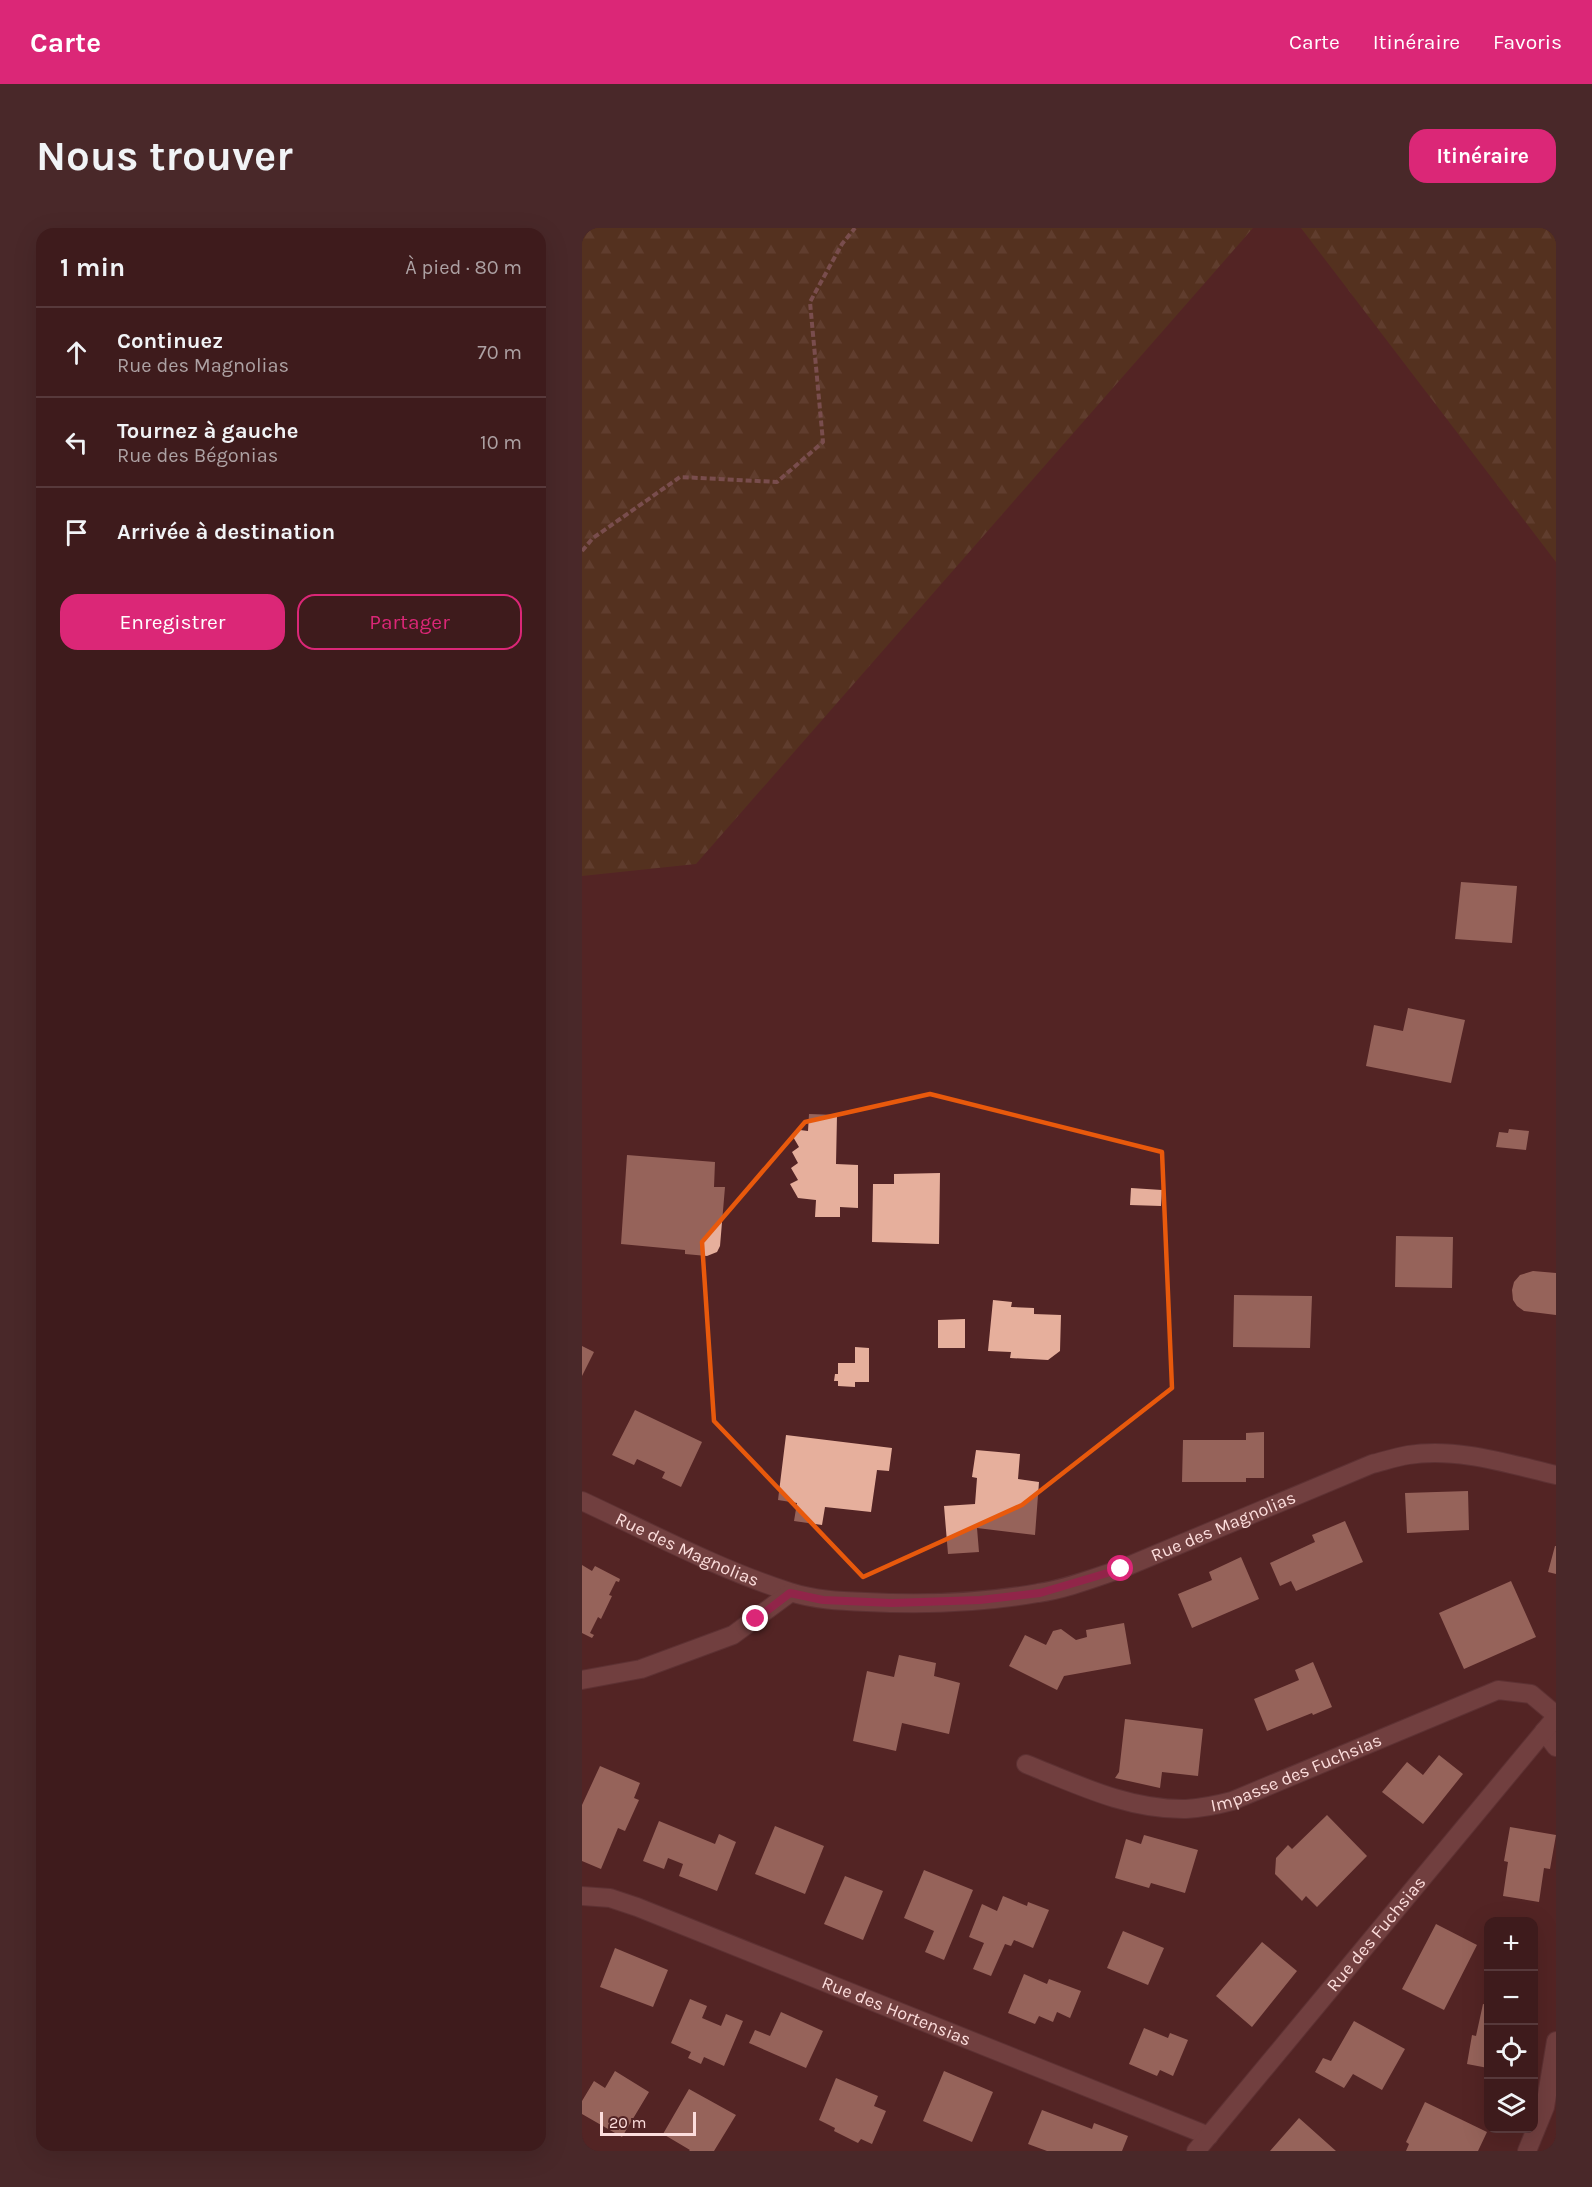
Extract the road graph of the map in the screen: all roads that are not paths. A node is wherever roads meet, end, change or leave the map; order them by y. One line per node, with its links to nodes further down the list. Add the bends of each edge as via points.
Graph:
1 (1556, 1475): 3 (street, Rue des Magnolias, via 1453,1454 1409,1455 1372,1464 1121,1569 1040,1593 892,1603 823,1600)
2 (582, 1501): 3 (street, Rue des Magnolias)
3 (790, 1593): 4 (street, via 732,1635 641,1669)
4 (582, 1680)
5 (1556, 1716): 6 (street, Rue des Fuchsias); 8 (street, Impasse des Fuchsias, via 1531,1694 1498,1690 1232,1801 1185,1809 1105,1796)
6 (1544, 1731): 7 (street); 11 (street, Rue des Fuchsias)
7 (1556, 1747)
8 (1026, 1764)
9 (582, 1896): 11 (street, Rue des Hortensias, via 610,1898 637,1907)
10 (1556, 2041): 13 (street, via 1545,2107)
11 (1209, 2136): 12 (street, Rue des Fuchsias)
12 (1196, 2151)
13 (1527, 2151)

